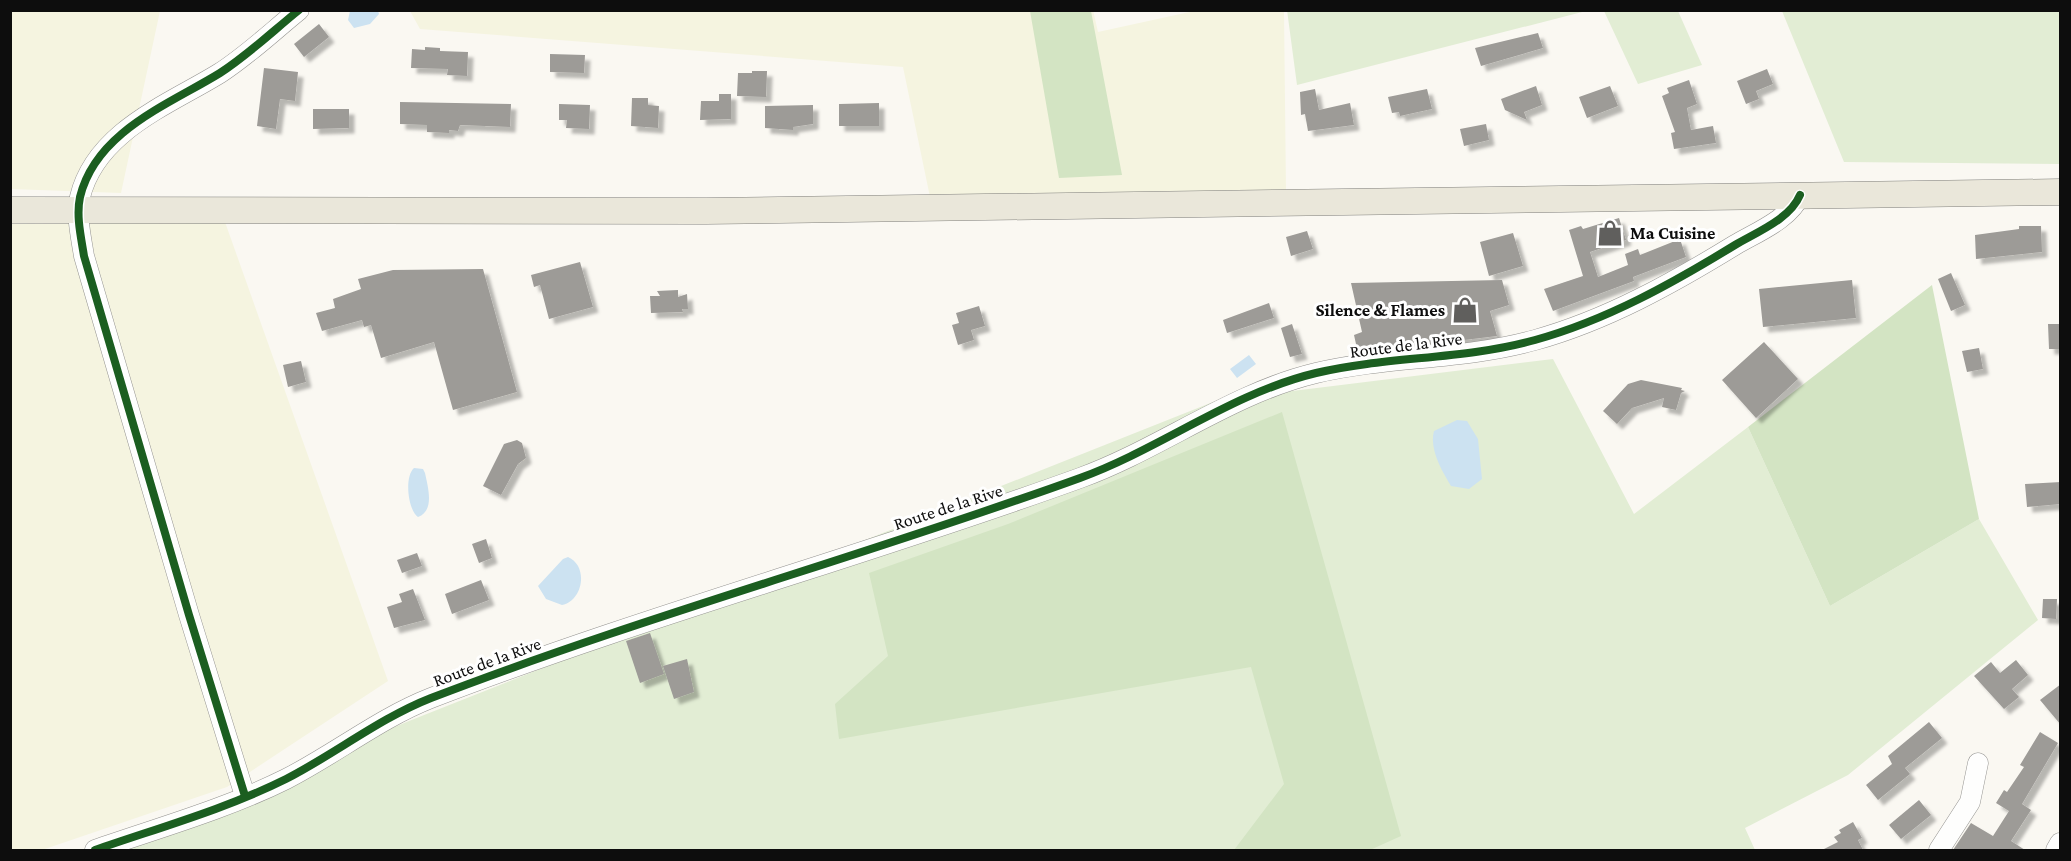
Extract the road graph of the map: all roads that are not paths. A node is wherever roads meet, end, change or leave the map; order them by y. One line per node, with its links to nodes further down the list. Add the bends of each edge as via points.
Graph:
1 (299, 10): 5 (street, via 220,72 166,101 114,142 90,176 80,196)
2 (2061, 192): 3 (main road)
3 (1800, 195): 5 (main road, via 706,212); 7 (street, Route de la Rive, via 1782,216 1722,253 1658,291 1593,319 1535,340 1318,372 1290,381 1086,476 948,525 544,656 424,701 285,780)
4 (10, 210): 5 (main road)
5 (79, 210): 7 (street, via 86,266)
6 (1978, 763): 10 (street, via 1970,802)
7 (246, 796): 9 (street, Route de la Rive)
8 (2061, 843): 11 (street)
9 (95, 850)
10 (1939, 850)
11 (2056, 850)

